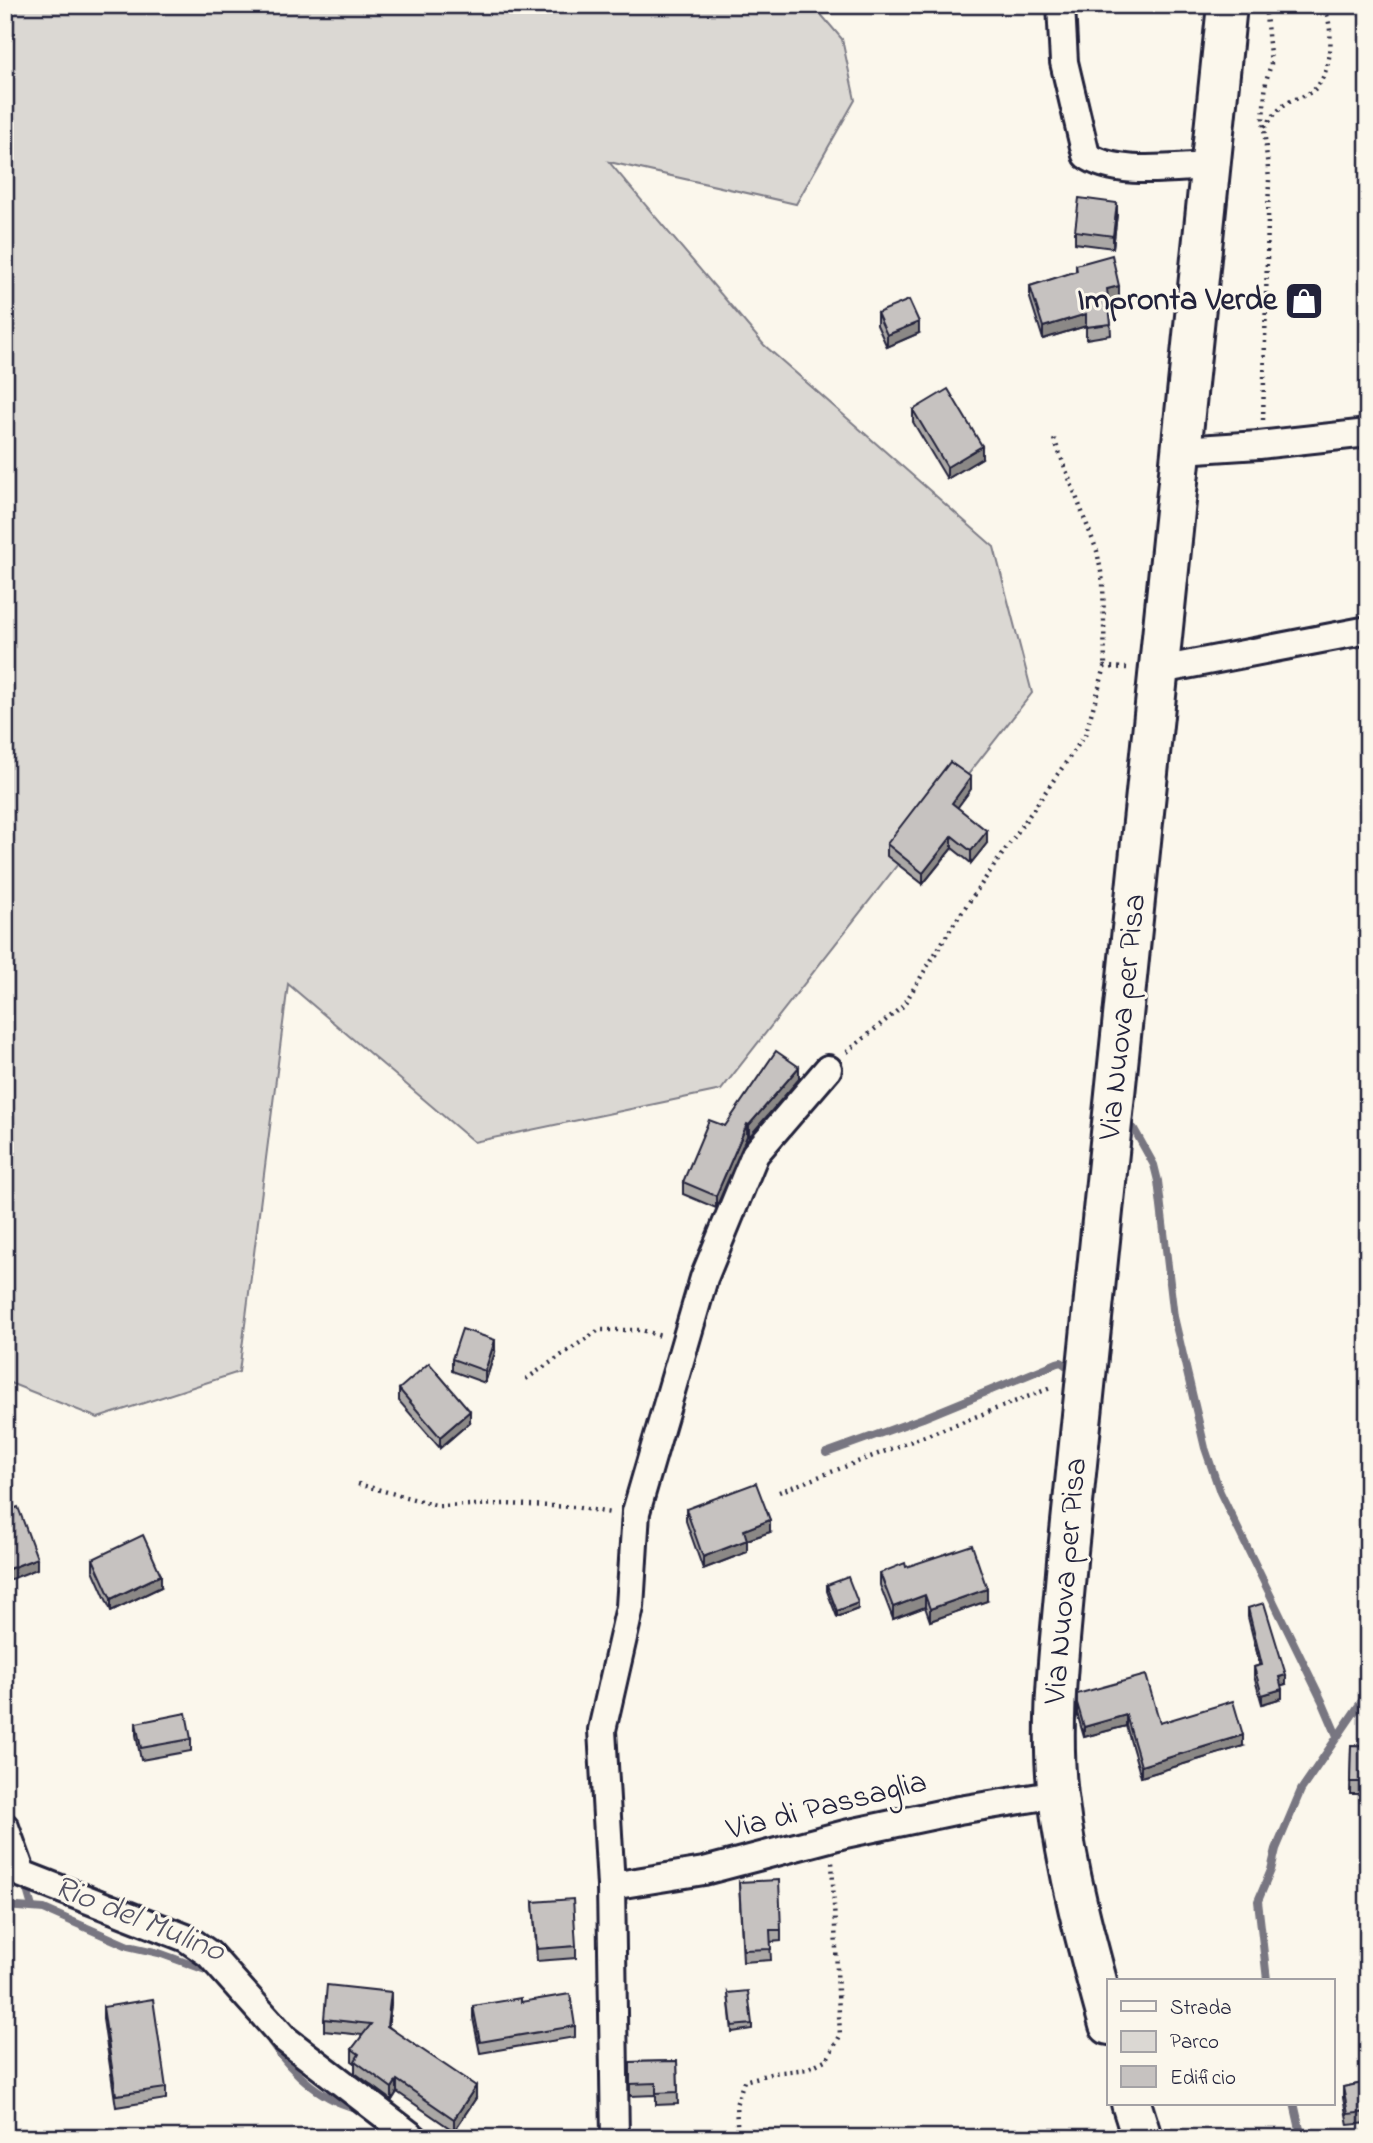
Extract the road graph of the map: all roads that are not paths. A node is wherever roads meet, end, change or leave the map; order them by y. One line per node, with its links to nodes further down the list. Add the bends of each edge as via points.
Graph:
1 (1061, 5): 3 (street, via 1064,62 1086,155 1098,164 1125,168)
2 (1227, 5): 3 (main road, Via Nuova per Pisa)
3 (1212, 166): 5 (main road, Via Nuova per Pisa)
4 (1368, 433): 5 (street)
5 (1181, 450): 7 (main road, Via Nuova per Pisa)
6 (1368, 631): 7 (street)
7 (1160, 670): 9 (main road, Via Nuova per Pisa, via 1067,1561 1055,1717)
8 (828, 1069): 11 (street, via 755,1154 704,1278 636,1517 630,1607 602,1730)
9 (1058, 1794): 11 (street, Via di Passaglia, via 959,1810 705,1871); 12 (main road, Via Nuova per Pisa, via 1072,1887)
10 (5, 1827): 14 (street, via 22,1874 186,1938 209,1954 285,2039)
11 (611, 1886): 15 (street)
12 (1107, 2018)
13 (1131, 2104): 16 (main road)
14 (414, 2138)
15 (615, 2138)
16 (1142, 2138)

